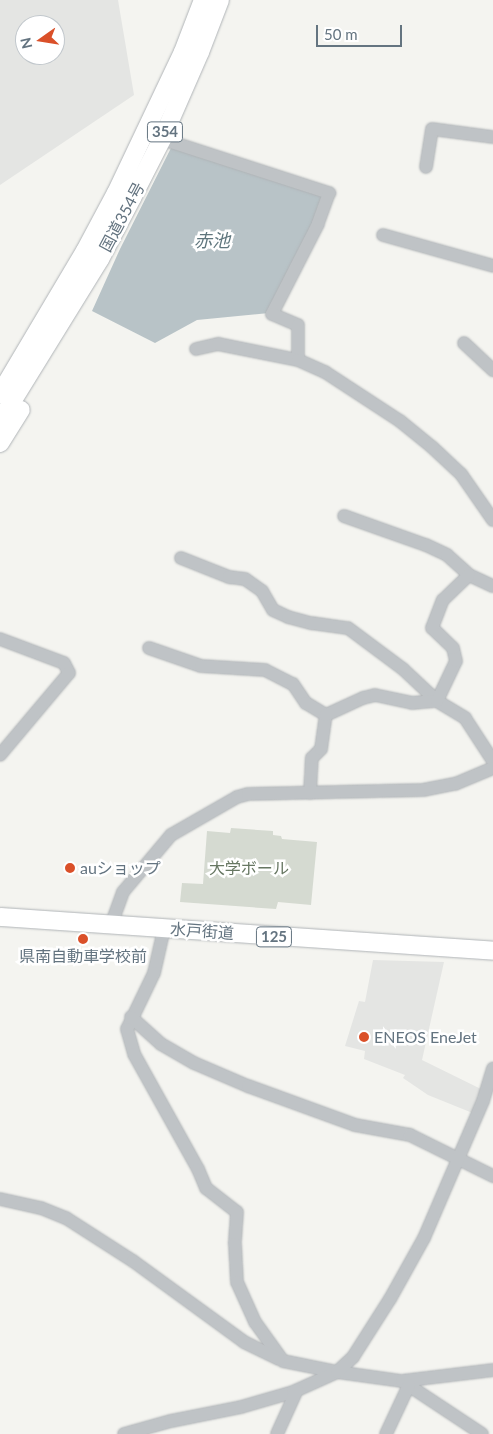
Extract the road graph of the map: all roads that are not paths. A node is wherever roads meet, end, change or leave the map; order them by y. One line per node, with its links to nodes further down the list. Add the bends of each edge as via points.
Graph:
1 (203, 0): 7 (highway, 国道354号 / 354)
2 (220, 0): 4 (highway, 国道354号 / 354)
3 (493, 137): 5 (street, via 432,129)
4 (162, 139): 7 (highway, 国道354号 / 354); 11 (street, via 329,193 318,224 272,314 298,325)
5 (426, 167)
6 (383, 235): 8 (street)
7 (93, 255): 13 (highway, via 46,304); 14 (highway, 国道354号 / 354); 15 (highway, 国道354号 / 354); 16 (highway, via 59,348)
8 (493, 266)
9 (464, 343): 12 (street)
10 (196, 349): 11 (street, via 218,344)
11 (298, 360): 18 (street, via 325,372 426,442 461,474)
12 (493, 370)
13 (0, 374)
14 (0, 394)
15 (0, 421)
16 (0, 443)
17 (344, 516): 20 (street, via 426,545 447,555)
18 (493, 520)
19 (181, 558): 24 (street, via 229,577 245,579 262,591 273,610 288,617 348,628 403,669)
20 (469, 575): 21 (street); 24 (street, via 443,600 432,628 453,648 456,662)
21 (493, 586)
22 (0, 639): 26 (street, via 64,663 68,673)
23 (149, 648): 25 (street, via 201,666 266,670 293,684 306,704)
24 (437, 700): 25 (street, via 412,703 375,696); 27 (street, via 465,718)
25 (326, 715): 29 (street, via 321,749 312,758)
26 (0, 755)
27 (493, 761)
28 (493, 768): 29 (street, via 455,784 423,790)
29 (310, 793): 31 (street, via 248,794 178,829 123,892)
30 (0, 917): 31 (highway, 水戸街道 / 125)
31 (111, 925): 32 (highway, 水戸街道 / 125)
32 (164, 929): 33 (highway, 水戸街道 / 125); 34 (street, via 154,973)
33 (493, 951)
34 (131, 1017): 36 (street, via 161,1044 212,1070 355,1125 410,1135); 39 (street, via 127,1029 134,1054 206,1188 237,1212 237,1282 255,1322)
35 (493, 1068): 36 (street)
36 (459, 1158): 37 (street); 41 (street, via 424,1238 390,1299 353,1357)
37 (493, 1176)
38 (0, 1199): 39 (street, via 41,1208 66,1218 133,1261 244,1342)
39 (283, 1362): 41 (street)
40 (493, 1370): 42 (street)
41 (337, 1372): 42 (street); 43 (street)
42 (406, 1383): 46 (street); 47 (street)
43 (297, 1390): 44 (street, via 241,1407); 45 (street)
44 (124, 1434)
45 (277, 1434)
46 (386, 1434)
47 (482, 1434)

